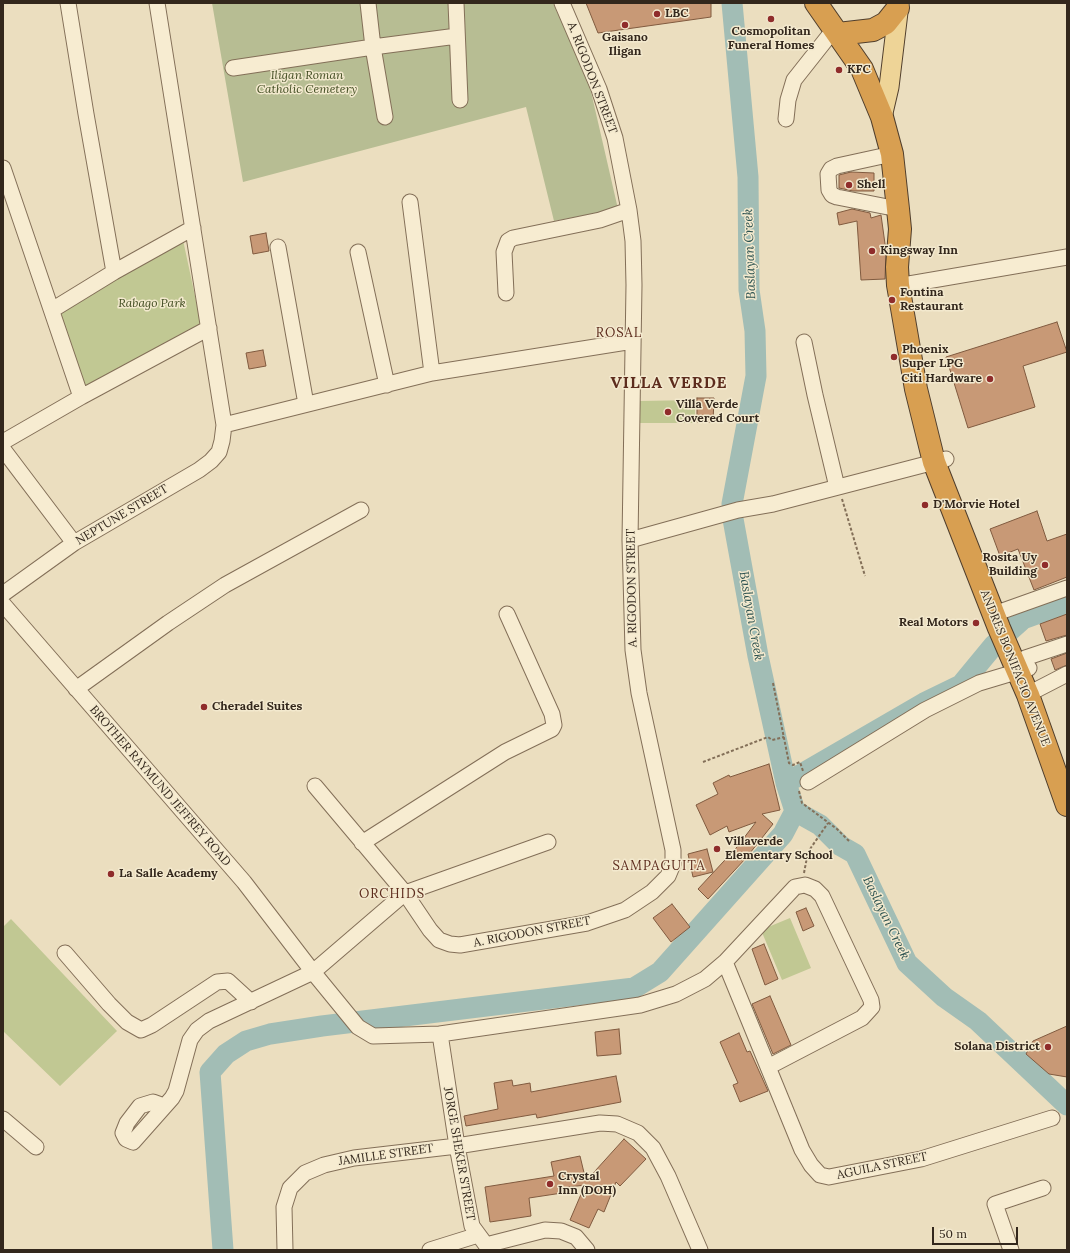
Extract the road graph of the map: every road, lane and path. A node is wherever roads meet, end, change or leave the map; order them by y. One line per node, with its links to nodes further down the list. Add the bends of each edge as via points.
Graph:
1 (68, 3): 25 (street)
2 (157, 3): 21 (street, NEPTUNE STREET)
3 (368, 3): 10 (street)
4 (456, 3): 9 (street)
5 (562, 3): 19 (street, A. RIGODON STREET, via 599,89 616,138)
6 (816, 3): 8 (highway, ANDRES BONIFACIO AVENUE)
7 (898, 6): 8 (highway, via 886,23 873,30); 14 (main road, via 889,87)
8 (838, 34): 14 (highway, ANDRES BONIFACIO AVENUE, via 862,70); 15 (street, via 828,37 794,80)
9 (457, 36): 10 (street); 12 (street)
10 (373, 47): 11 (street); 13 (street)
11 (233, 68)
12 (460, 100)
13 (385, 117)
14 (882, 117): 16 (highway, ANDRES BONIFACIO AVENUE)
15 (786, 119)
16 (892, 154): 20 (highway, ANDRES BONIFACIO AVENUE); 20 (street, via 831,169 828,174 829,190 832,195)
17 (3, 168): 28 (street)
18 (410, 202): 32 (street)
19 (630, 210): 27 (street, via 600,220 508,241 504,252); 30 (street, A. RIGODON STREET, via 633,241)
20 (899, 219): 26 (highway, ANDRES BONIFACIO AVENUE, via 896,267)
21 (193, 228): 25 (street); 29 (street, NEPTUNE STREET)
22 (278, 247): 35 (street)
23 (358, 252): 33 (street)
24 (1067, 257): 26 (street)
25 (114, 272): 28 (street)
26 (904, 285): 39 (highway, ANDRES BONIFACIO AVENUE, via 934,415)
27 (506, 293)
28 (52, 310): 34 (street)
29 (209, 328): 34 (street); 36 (street, NEPTUNE STREET)
30 (633, 341): 32 (street); 42 (street, A. RIGODON STREET)
31 (804, 342): 40 (street)
32 (432, 373): 33 (street)
33 (387, 385): 35 (street)
34 (81, 397): 37 (street)
35 (306, 404): 36 (street)
36 (224, 424): 43 (street, NEPTUNE STREET, via 219,452 211,461)
37 (3, 442)
38 (3, 449): 43 (street)
39 (940, 460): 40 (street); 49 (highway, ANDRES BONIFACIO AVENUE, via 952,480)
40 (837, 487): 42 (street, via 773,504 738,510); 44 (path)
41 (361, 510): 55 (street, via 225,585)
42 (630, 540): 68 (street, A. RIGODON STREET, via 633,650 639,693 673,850 673,864 668,876 652,892 625,910 587,923 460,945 440,940 430,930)
43 (74, 543): 46 (street, NEPTUNE STREET)
44 (865, 576)
45 (1067, 588): 49 (street)
46 (3, 594)
47 (3, 604): 55 (street, BROTHER RAYMUND JEFFREY ROAD)
48 (507, 614): 65 (street, via 552,714 552,729 505,752)
49 (1001, 618): 51 (highway, ANDRES BONIFACIO AVENUE)
50 (1067, 644): 51 (street)
51 (1020, 659): 54 (highway, ANDRES BONIFACIO AVENUE); 60 (street, via 925,710); 62 (highway, ANDRES BONIFACIO AVENUE, via 1028,695)
52 (1067, 674): 54 (street)
53 (773, 683): 56 (path)
54 (1038, 689): 59 (highway, ANDRES BONIFACIO AVENUE)
55 (76, 690): 71 (street, BROTHER RAYMUND JEFFREY ROAD, via 244,882)
56 (783, 737): 57 (path, via 772,740 768,737); 58 (path, via 789,763 793,765 800,762)
57 (703, 762)
58 (800, 765)
59 (1067, 771)
60 (803, 785): 63 (path, via 802,803)
61 (314, 786): 65 (street, A. RIGODON STREET)
62 (1067, 805)
63 (827, 824): 64 (path); 67 (path, via 808,852)
64 (849, 841)
65 (362, 842): 68 (street, A. RIGODON STREET)
66 (548, 842): 68 (street)
67 (801, 886): 70 (street, via 795,887); 74 (street, via 815,889 822,896 872,1007 862,1018)
68 (405, 893): 71 (street)
69 (65, 953): 72 (street, via 109,1004 127,1022 141,1030 217,982 228,981)
70 (725, 962): 73 (street, via 705,979 676,994 640,1005); 74 (street, AGUILA STREET)
71 (313, 972): 72 (street); 73 (street, BROTHER RAYMUND JEFFREY ROAD, via 358,1027 373,1036)
72 (251, 1002): 75 (street, via 209,1021 197,1030 190,1040 176,1091)
73 (440, 1034): 78 (street, JORGE SHEKER STREET)
74 (768, 1067): 76 (street, AGUILA STREET, via 802,1150 820,1174 830,1177 921,1159)
75 (164, 1106)
76 (1052, 1118)
77 (3, 1119): 79 (street)
78 (457, 1146): 81 (street, JORGE SHEKER STREET, via 472,1226); 82 (street, JAMILLE STREET, via 354,1158 324,1165 305,1173 290,1188 284,1207); 85 (street, JAMILLE STREET, via 600,1123 617,1124 638,1133 654,1148)
79 (36, 1147)
80 (1043, 1188): 86 (street, via 995,1204)
81 (478, 1235): 83 (street); 84 (street, JORGE SHEKER STREET, via 486,1245 545,1230 561,1231 576,1237)
82 (285, 1250)
83 (430, 1250)
84 (587, 1250)
85 (700, 1250)
86 (1012, 1250)

